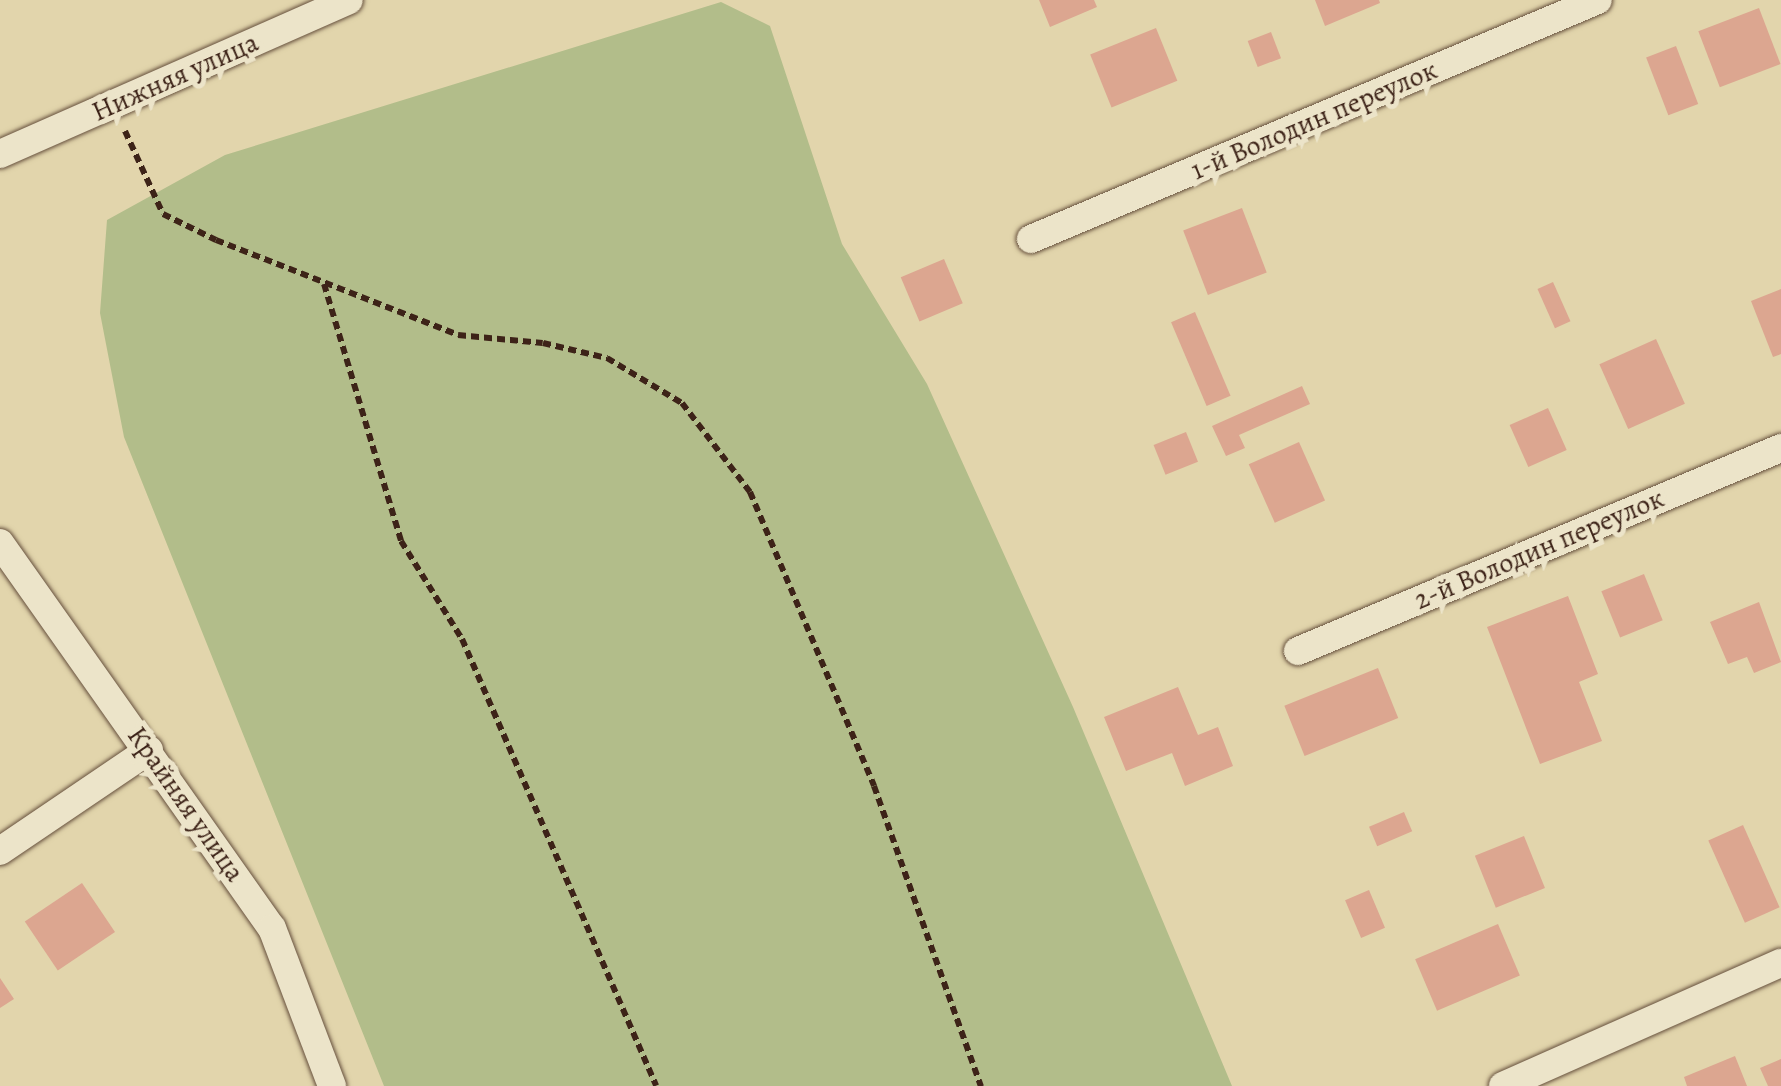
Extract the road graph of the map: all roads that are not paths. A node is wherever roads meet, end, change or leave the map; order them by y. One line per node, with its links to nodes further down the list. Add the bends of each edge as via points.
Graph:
1 (349, 0): 3 (street, Нижняя улица)
2 (1598, 0): 4 (street, 1-й Володин переулок)
3 (0, 154)
4 (1031, 239)
5 (1781, 448): 7 (street, 2-й Володин переулок)
6 (0, 543): 8 (street, Крайняя улица)
7 (1298, 651)
8 (149, 750): 9 (street); 11 (street, Крайняя улица, via 272,928)
9 (0, 850)
10 (1781, 963): 12 (street)
11 (332, 1086)
12 (1504, 1086)

